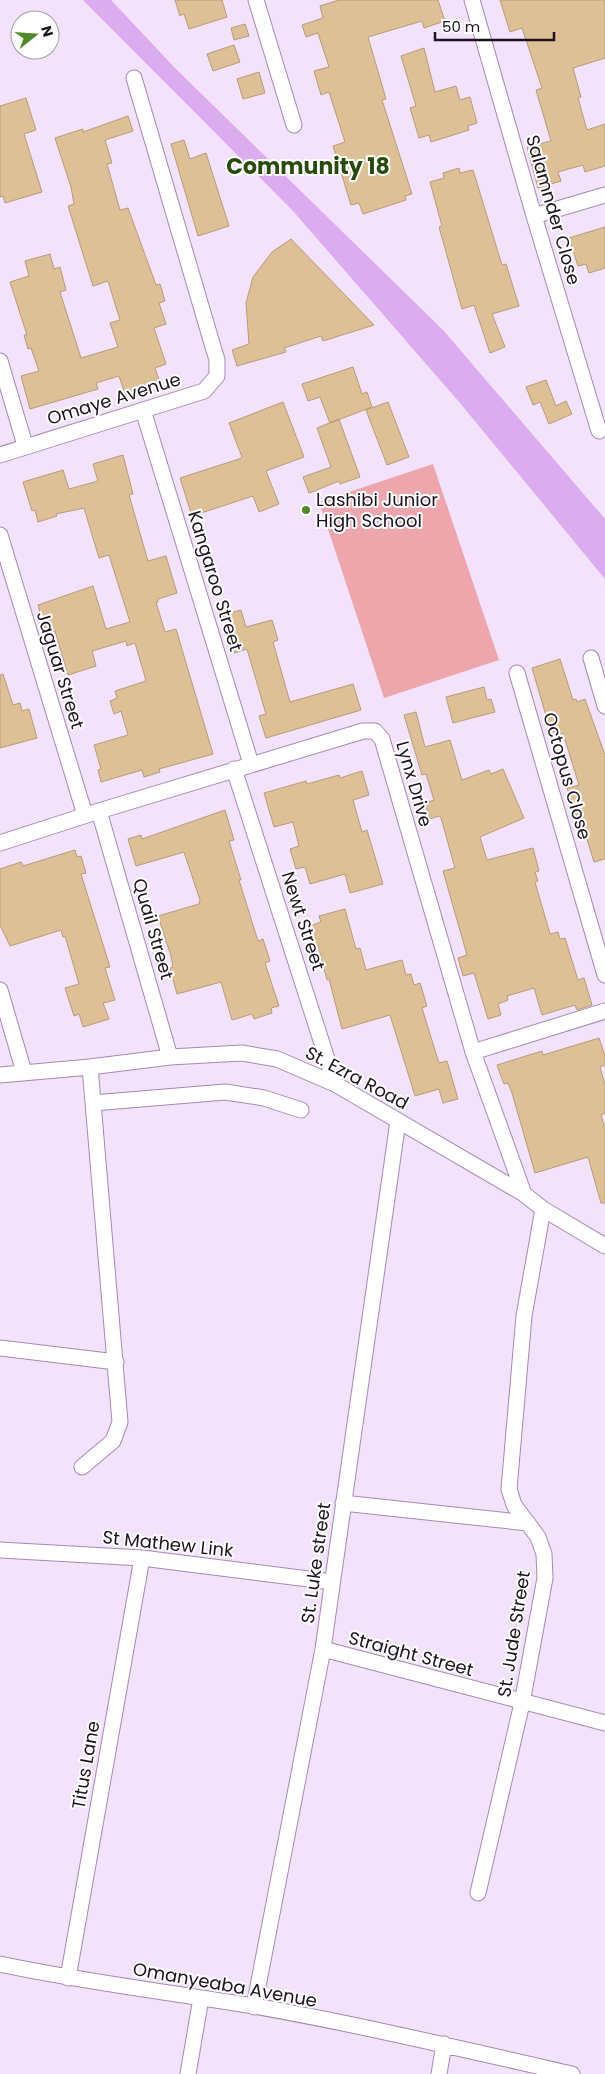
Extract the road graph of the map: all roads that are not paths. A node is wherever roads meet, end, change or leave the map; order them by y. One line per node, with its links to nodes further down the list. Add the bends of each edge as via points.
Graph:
1 (256, 0): 4 (street)
2 (472, 0): 6 (street, Salamnder Close)
3 (134, 78): 8 (street, Omaye Avenue, via 217,360 217,376 204,391)
4 (294, 125)
5 (605, 195): 6 (street)
6 (534, 216): 9 (street, Salamnder Close)
7 (0, 361): 10 (street)
8 (143, 410): 10 (street, Omaye Avenue); 16 (street, Kangaroo Street)
9 (599, 431)
10 (25, 445): 11 (street, Omaye Avenue)
11 (0, 455)
12 (0, 535): 18 (street, Jaguar Street)
13 (591, 658): 15 (street)
14 (517, 673): 20 (street, Octopus Close)
15 (605, 706)
16 (251, 764): 17 (street, Lynx Drive); 23 (street, Lynx Drive, via 364,731 379,734)
17 (234, 769): 18 (street, Lynx Drive); 28 (street, Newt Street)
18 (92, 813): 19 (street, Lynx Drive); 24 (street, Quail Street)
19 (0, 843)
20 (605, 975)
21 (0, 990): 26 (street)
22 (605, 1012): 23 (street)
23 (473, 1052): 32 (street, Lynx Drive)
24 (170, 1057): 25 (street, St. Ezra Road); 28 (street, St. Ezra Road, via 242,1053 277,1059)
25 (90, 1067): 26 (street, St. Ezra Road); 29 (street)
26 (24, 1072): 27 (street, St. Ezra Road)
27 (0, 1075)
28 (335, 1084): 31 (street, St. Ezra Road)
29 (93, 1103): 30 (street, via 225,1092 264,1098); 36 (street)
30 (301, 1110)
31 (398, 1121): 32 (street, St. Ezra Road); 38 (street, St. Luke street)
32 (524, 1194): 33 (street, St. Ezra Road)
33 (543, 1209): 34 (street, St. Ezra Road); 39 (street, St. Jude Street, via 524,1316 508,1488 514,1505)
34 (605, 1246)
35 (0, 1348): 36 (street)
36 (116, 1362): 37 (street, via 120,1422 117,1435)
37 (82, 1467)
38 (343, 1503): 39 (street); 42 (street, St. Luke street)
39 (528, 1524): 44 (street, St. Jude Street, via 538,1537 544,1554 545,1578)
40 (0, 1550): 41 (street, St Mathew Link)
41 (142, 1558): 42 (street, St Mathew Link); 48 (street, Titus Lane)
42 (332, 1582): 43 (street, St. Luke street)
43 (323, 1650): 44 (street, Straight Street); 50 (street, St. Luke street)
44 (522, 1703): 45 (street, Straight Street); 46 (street, St. Jude Street)
45 (605, 1723)
46 (478, 1893)
47 (0, 1964): 48 (street, Omanyeaba Avenue)
48 (68, 1978): 49 (street, Omanyeaba Avenue)
49 (201, 1998): 50 (street, Omanyeaba Avenue); 52 (street)
50 (254, 2007): 51 (street, Omanyeaba Avenue)
51 (444, 2044): 53 (street); 54 (street, Omanyeaba Avenue)
52 (188, 2074)
53 (439, 2074)
54 (572, 2074)

